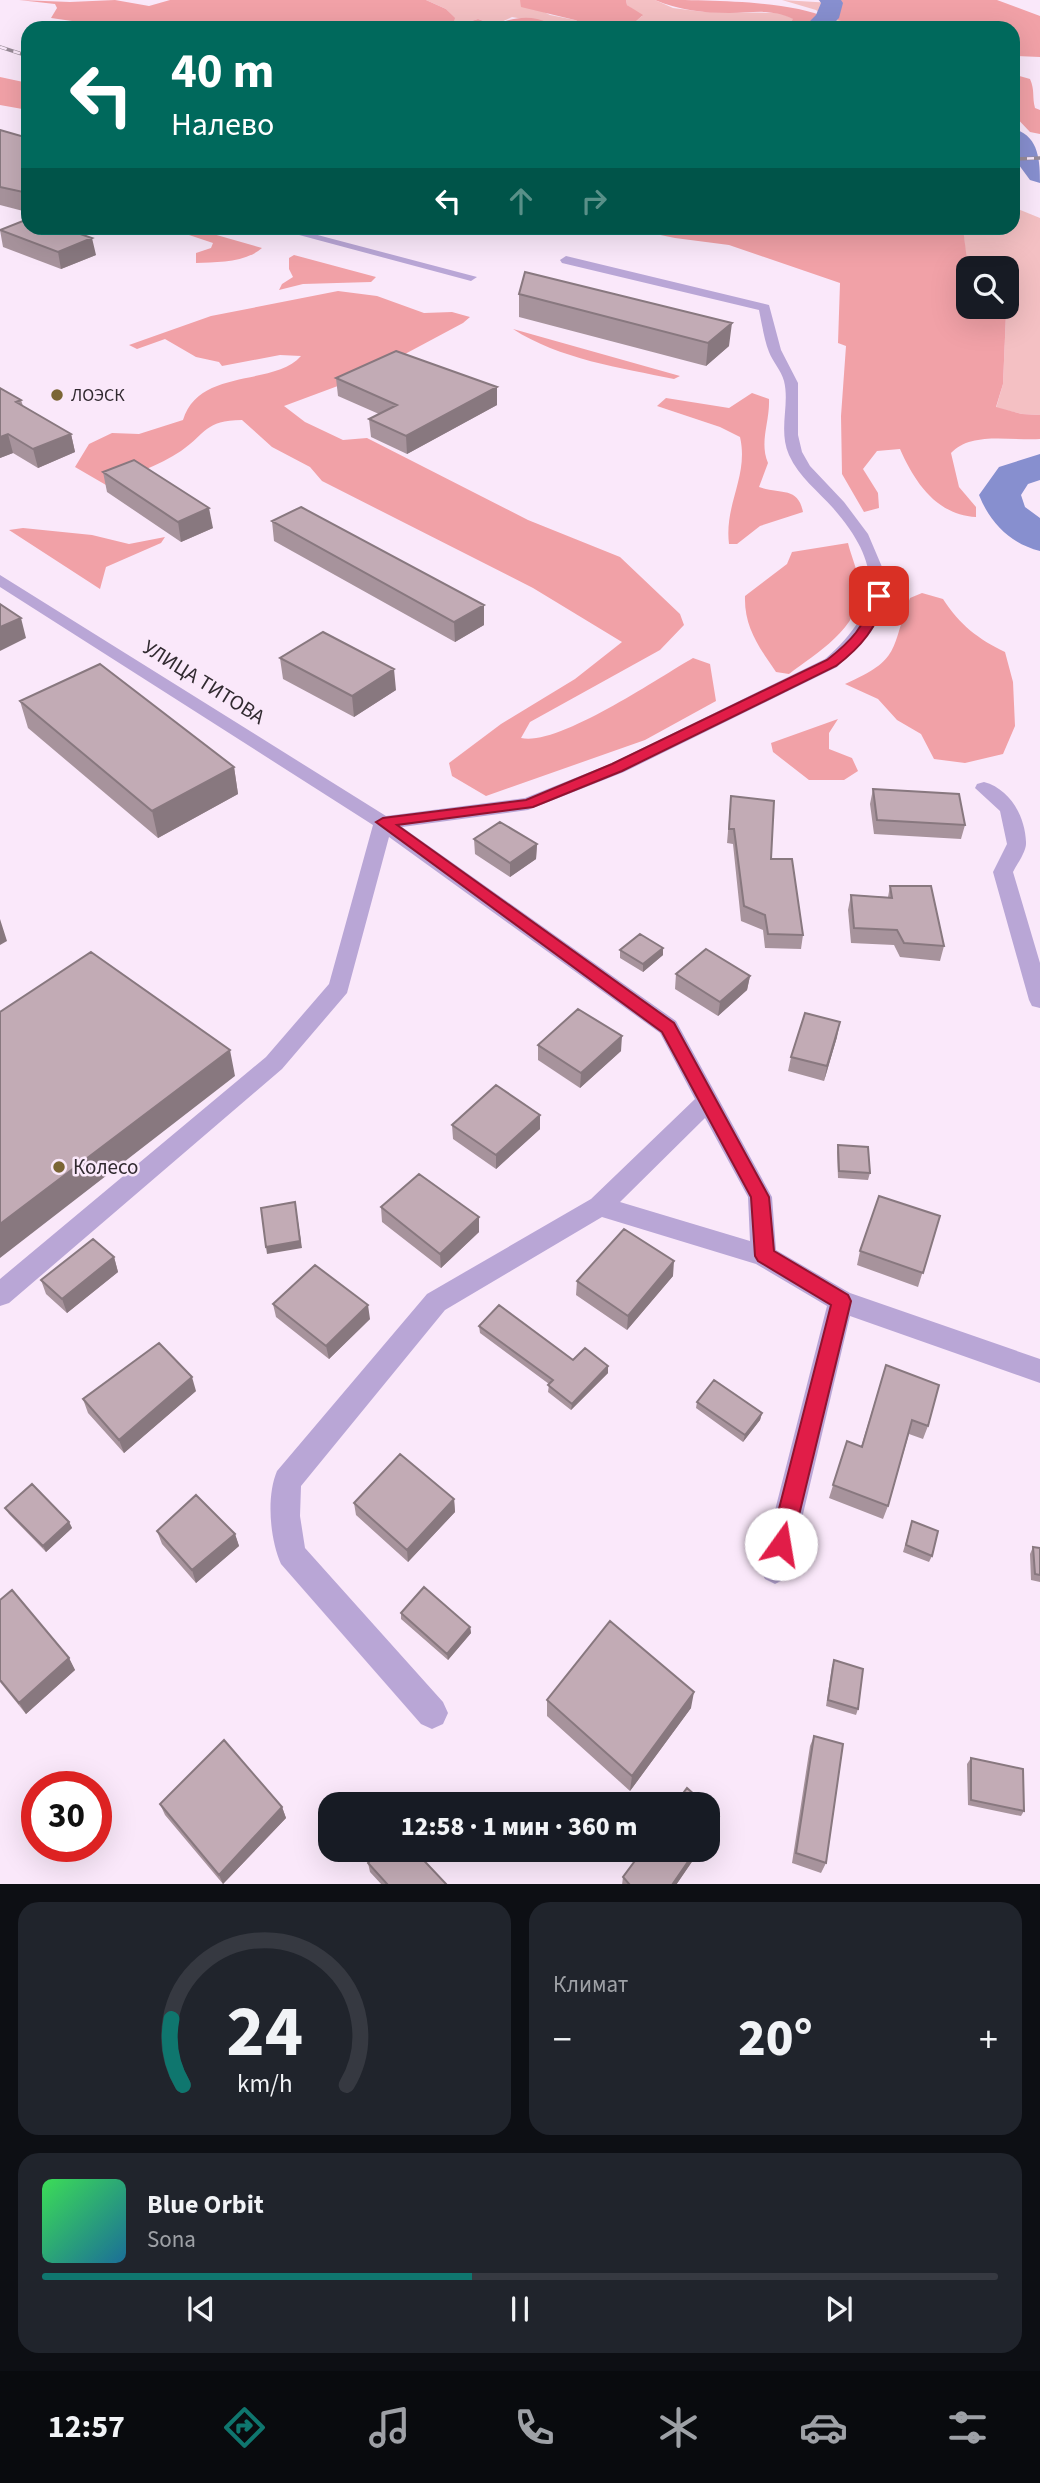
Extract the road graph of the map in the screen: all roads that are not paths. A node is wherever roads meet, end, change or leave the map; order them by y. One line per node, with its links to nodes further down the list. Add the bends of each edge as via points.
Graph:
1 (306, 235): 3 (street)
2 (566, 260): 6 (street, via 765,308 776,353 791,380 790,436 795,452 869,547 879,596 874,615 855,645 831,663 617,768 528,804)
3 (471, 277)
4 (0, 580): 6 (street, УЛИЦА ТИТОВА)
5 (985, 788): 7 (street, via 1010,808 1017,844 1003,872)
6 (383, 822): 8 (street, УЛИЦА ТИТОВА, via 668,1027); 11 (street, via 339,987 274,1063)
7 (1040, 1000)
8 (708, 1101): 9 (street); 10 (street, УЛИЦА ТИТОВА, via 760,1197)
9 (600, 1206): 10 (street); 15 (street, via 436,1302 288,1481 291,1554)
10 (764, 1256): 12 (street)
11 (0, 1295)
12 (841, 1301): 13 (street); 14 (street)
13 (1040, 1371)
14 (775, 1569)
15 (432, 1713)

